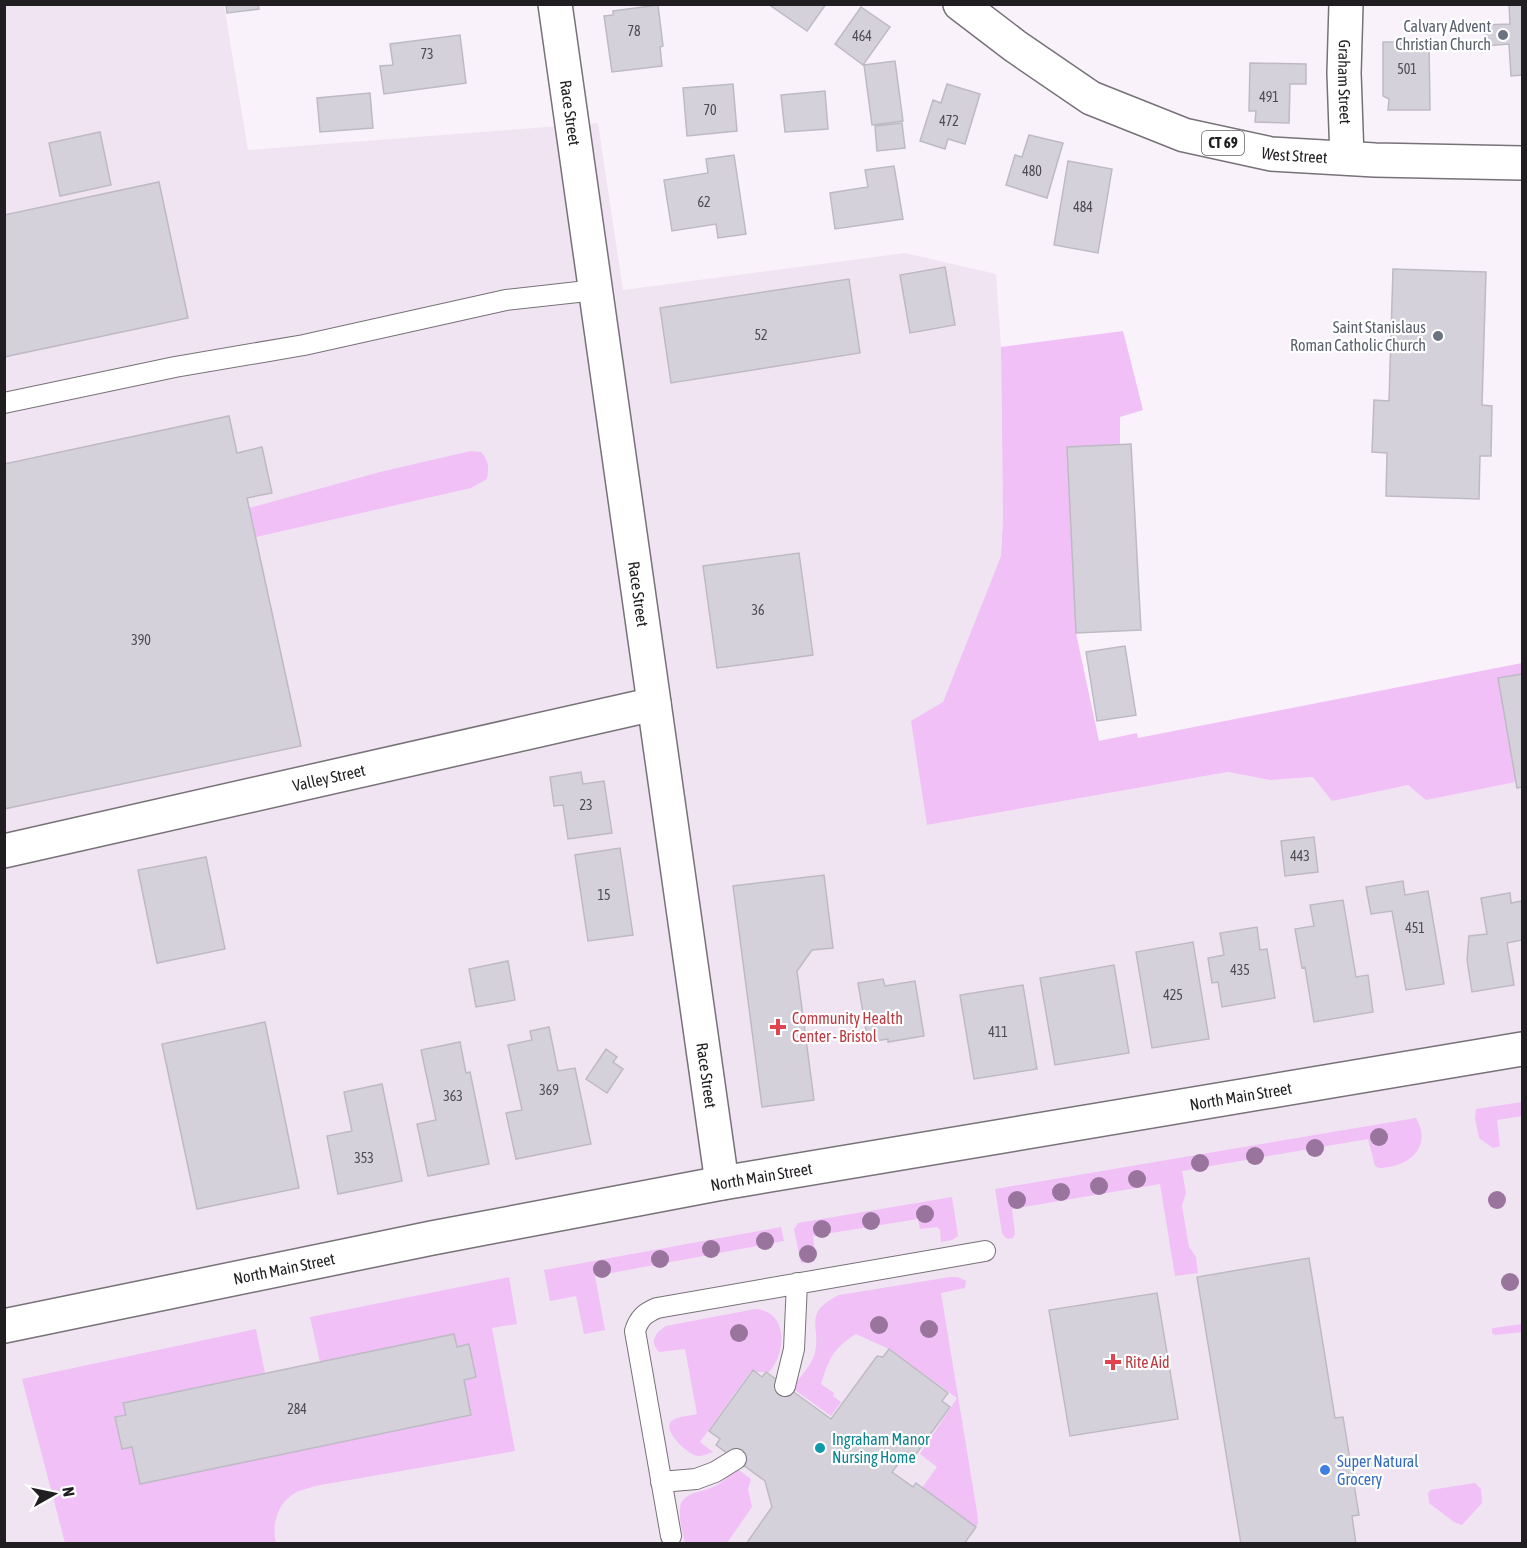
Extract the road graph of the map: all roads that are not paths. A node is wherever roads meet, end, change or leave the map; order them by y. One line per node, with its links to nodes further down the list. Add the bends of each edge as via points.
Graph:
1 (555, 4): 6 (street, Race Street)
2 (960, 4): 4 (street, West Street / CT 69, via 1091,98 1184,135 1271,154)
3 (1346, 4): 4 (street, Graham Street)
4 (1347, 158): 5 (street, West Street / CT 69)
5 (1522, 162)
6 (596, 290): 7 (lane, via 506,300 304,345 175,367); 8 (street, Race Street)
7 (4, 404)
8 (654, 705): 9 (street, Valley Street); 11 (street, Race Street)
9 (4, 851)
10 (1522, 1049): 11 (street, North Main Street)
11 (722, 1183): 14 (street, North Main Street)
12 (985, 1251): 13 (lane)
13 (797, 1283): 15 (lane, via 794,1349); 17 (lane, via 657,1308 638,1321 635,1331)
14 (4, 1326)
15 (785, 1386)
16 (736, 1460): 17 (lane, via 696,1479)
17 (662, 1482): 18 (lane)
18 (671, 1536)

